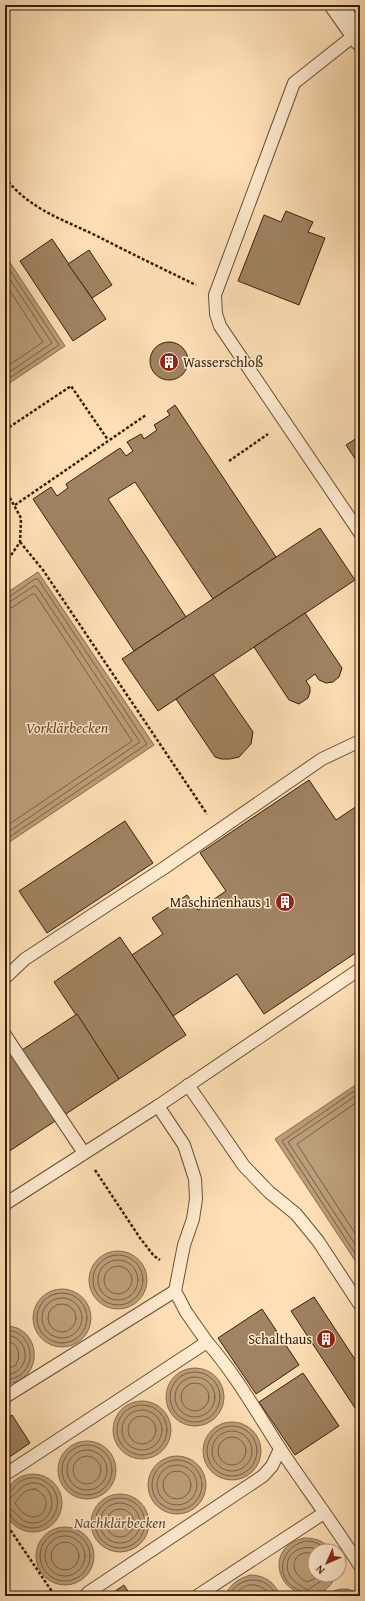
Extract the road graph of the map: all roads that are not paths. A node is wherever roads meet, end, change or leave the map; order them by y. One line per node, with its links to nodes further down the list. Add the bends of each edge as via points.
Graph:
1 (336, 5): 2 (street)
2 (358, 37): 3 (lane, via 294,83 215,295 216,314 220,326)
3 (360, 534)
4 (360, 741): 6 (lane, via 322,759 164,868 25,959)
5 (360, 969): 8 (lane)
6 (5, 978)
7 (5, 1035): 10 (lane)
8 (188, 1085): 9 (lane); 13 (lane, via 244,1166 269,1192 296,1214 318,1241)
9 (158, 1106): 10 (lane); 12 (lane, via 184,1145 195,1179 193,1219 184,1245)
10 (84, 1153): 11 (lane)
11 (5, 1204)
12 (176, 1291): 14 (lane, via 186,1312); 15 (lane)
13 (360, 1305)
14 (207, 1342): 16 (lane, via 238,1381); 17 (lane)
15 (5, 1398)
16 (280, 1449): 18 (lane); 20 (lane, via 272,1466 263,1476)
17 (5, 1473)
18 (324, 1513): 19 (lane); 21 (lane)
19 (360, 1566)
20 (85, 1596)
21 (197, 1596)

